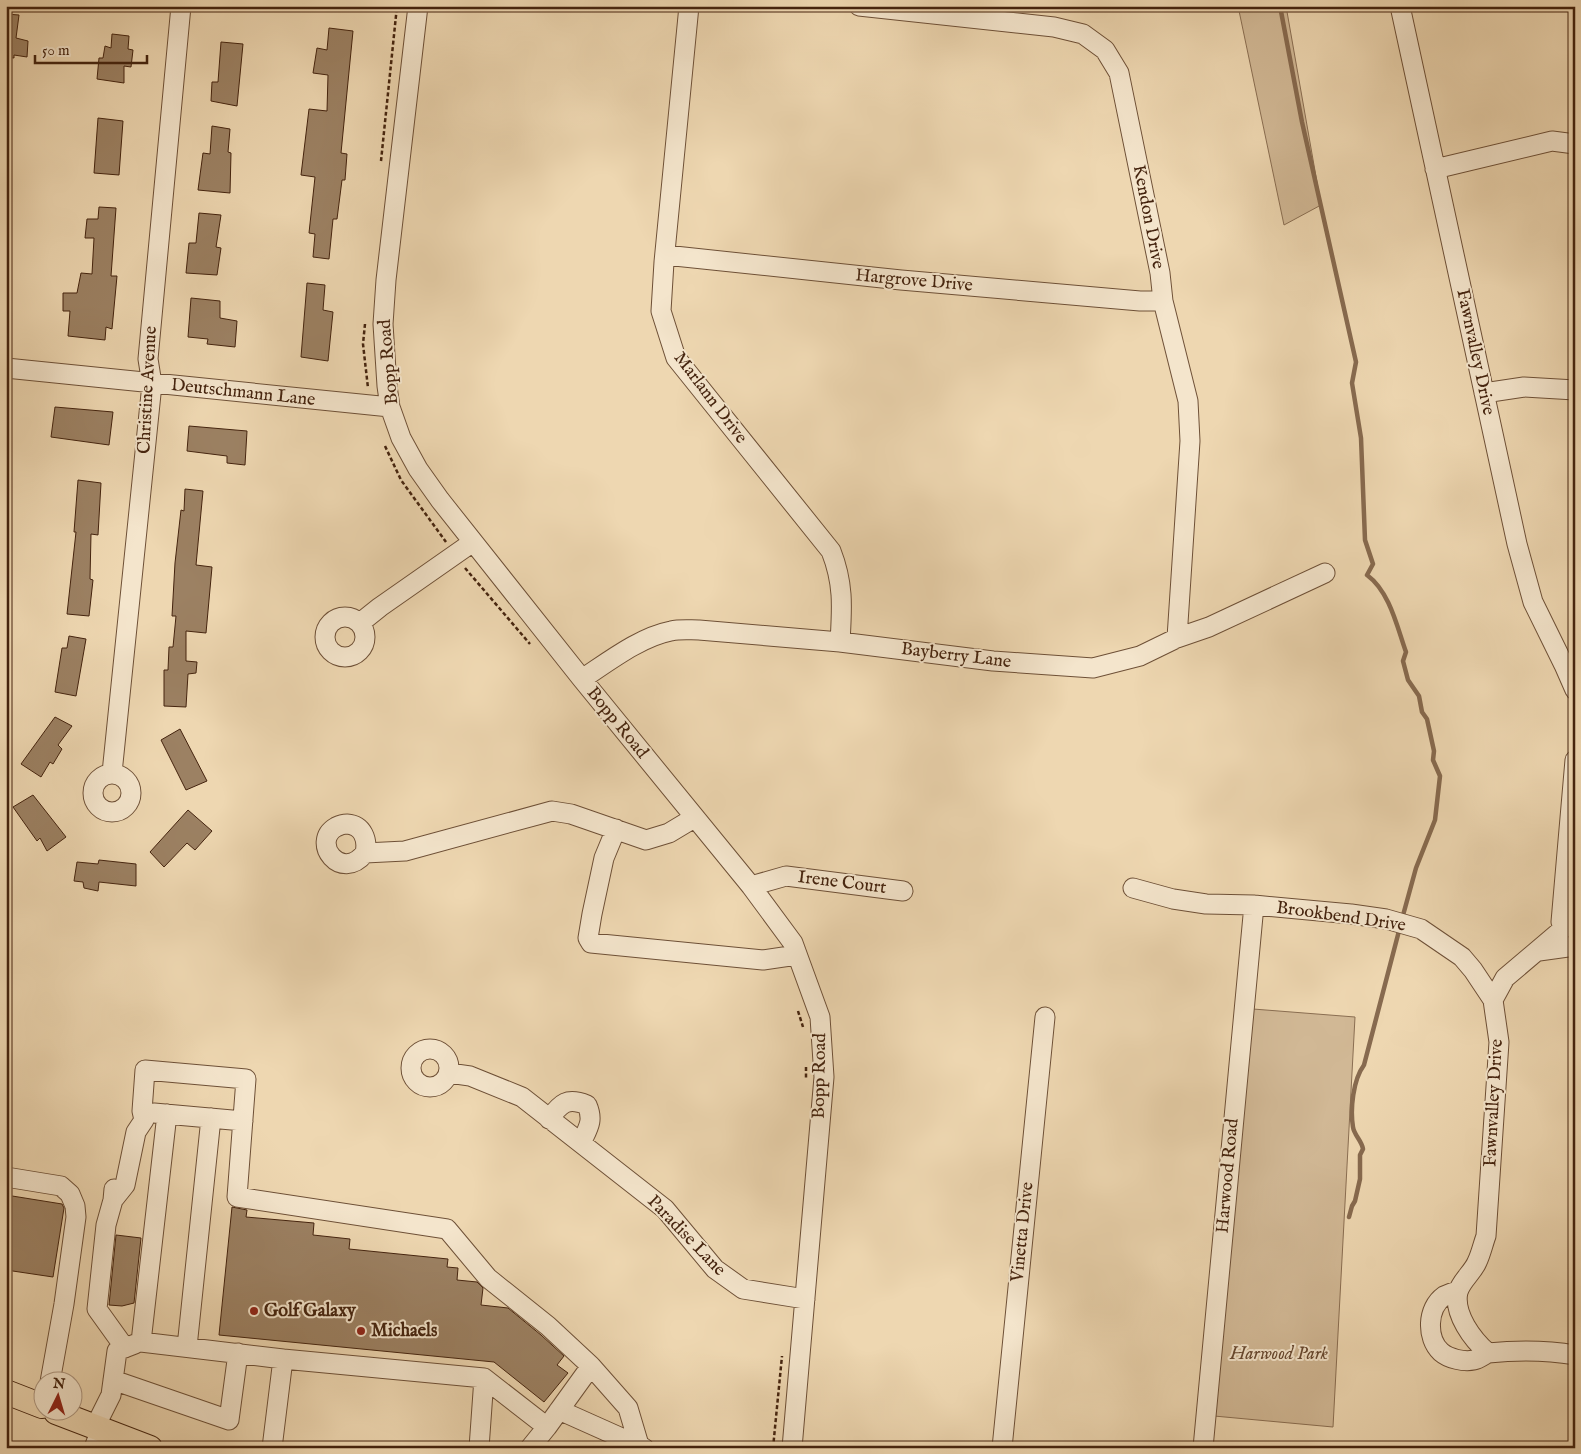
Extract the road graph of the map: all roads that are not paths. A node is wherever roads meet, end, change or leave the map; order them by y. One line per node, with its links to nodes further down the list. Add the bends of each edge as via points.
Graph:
1 (181, 6): 11 (street, Christine Avenue, via 148,359)
2 (418, 6): 14 (street, Bopp Road, via 386,289)
3 (689, 6): 8 (street, Marlann Drive)
4 (859, 6): 9 (street, Kendon Drive, via 1054,27 1082,34 1105,50 1119,73)
5 (1400, 6): 7 (street, Fawnvalley Drive)
6 (1575, 144): 7 (street, via 1552,142)
7 (1435, 169): 13 (street, Fawnvalley Drive)
8 (665, 255): 9 (street, Hargrove Drive, via 901,280); 19 (street, Marlann Drive, via 661,311 676,358 830,552 842,593)
9 (1163, 301): 18 (street, Kendon Drive, via 1188,401 1190,441)
10 (6, 368): 11 (street, Deutschmann Lane)
11 (152, 384): 14 (street, Deutschmann Lane); 24 (street, Christine Avenue)
12 (1575, 390): 13 (street, via 1524,387)
13 (1484, 393): 20 (street, Fawnvalley Drive, via 1533,602)
14 (381, 406): 15 (street, Bopp Road, via 418,469)
15 (473, 542): 17 (street); 21 (street, Bopp Road)
16 (1324, 573): 18 (street, Bayberry Lane, via 1209,627)
17 (360, 623)
18 (1177, 638): 19 (street, Bayberry Lane, via 1140,656 1093,668 993,661)
19 (840, 642): 21 (street, Bayberry Lane, via 699,630 669,631 640,643)
20 (1570, 669): 22 (street, Fawnvalley Drive)
21 (582, 679): 25 (street, Bopp Road)
22 (1575, 690)
23 (1575, 760): 32 (street, via 1561,922)
24 (112, 773)
25 (694, 818): 26 (street, via 669,833 646,840); 28 (street, Bopp Road)
26 (616, 829): 27 (street, via 571,814 552,812 405,851); 35 (street, via 604,858 588,938 590,943 763,960)
27 (364, 852)
28 (751, 886): 30 (street, Irene Court, via 786,876); 35 (street, Bopp Road, via 793,943)
29 (1133, 888): 31 (street, Brookbend Drive, via 1206,904)
30 (903, 891)
31 (1254, 905): 36 (street, Brookbend Drive, via 1386,919 1415,927 1462,956); 73 (street, Harwood Road)
32 (1570, 932): 34 (street)
33 (1575, 946): 34 (street)
34 (1538, 951): 37 (street)
35 (797, 955): 49 (street, Bopp Road, via 820,1017 824,1077)
36 (1473, 970): 37 (street); 38 (street, Brookbend Drive)
37 (1512, 972): 38 (street)
38 (1493, 1000): 48 (street, Fawnvalley Drive, via 1499,1042 1486,1236 1477,1262)
39 (1045, 1017): 72 (street, Vinetta Drive)
40 (449, 1073): 44 (street, Paradise Lane, via 470,1076 522,1097)
41 (142, 1111): 42 (street); 45 (street, via 145,1070 246,1079); 50 (street, via 134,1114 126,1128 114,1183 114,1200 106,1225 97,1309)
42 (167, 1114): 43 (street); 50 (street)
43 (211, 1118): 45 (street); 51 (street)
44 (549, 1118): 46 (street, Paradise Lane); 46 (street, via 566,1102 576,1100 587,1104 590,1126)
45 (243, 1121): 56 (street, via 236,1197 448,1230 488,1278)
46 (581, 1144): 49 (street, Paradise Lane, via 665,1209 715,1270 743,1289)
47 (6, 1177): 57 (street, via 61,1186 76,1206 65,1301)
48 (1458, 1290): 53 (street, via 1465,1326); 53 (street, Fawnvalley Drive, via 1443,1297 1434,1309 1430,1321 1433,1339 1441,1352 1457,1360 1475,1360)
49 (805, 1299): 71 (street, Bopp Road)
50 (133, 1345): 51 (street); 59 (street, via 117,1352)
51 (187, 1347): 52 (street)
52 (238, 1353): 55 (street); 59 (street, via 229,1420)
53 (1488, 1353): 54 (street, Fawnvalley Drive, via 1554,1351)
54 (1575, 1355)
55 (283, 1359): 58 (street); 68 (street)
56 (591, 1366): 62 (street); 67 (street, via 628,1408)
57 (52, 1372)
58 (484, 1378): 64 (street); 69 (street)
59 (113, 1380): 65 (street)
60 (6, 1392): 61 (main road)
61 (32, 1402)
62 (559, 1410): 64 (street); 67 (street)
63 (74, 1422): 65 (main road)
64 (548, 1426): 70 (street)
65 (97, 1435): 66 (main road)
66 (142, 1446)
67 (642, 1446)
68 (272, 1448)
69 (479, 1448)
70 (530, 1448)
71 (792, 1448)
72 (1002, 1448)
73 (1203, 1448)

